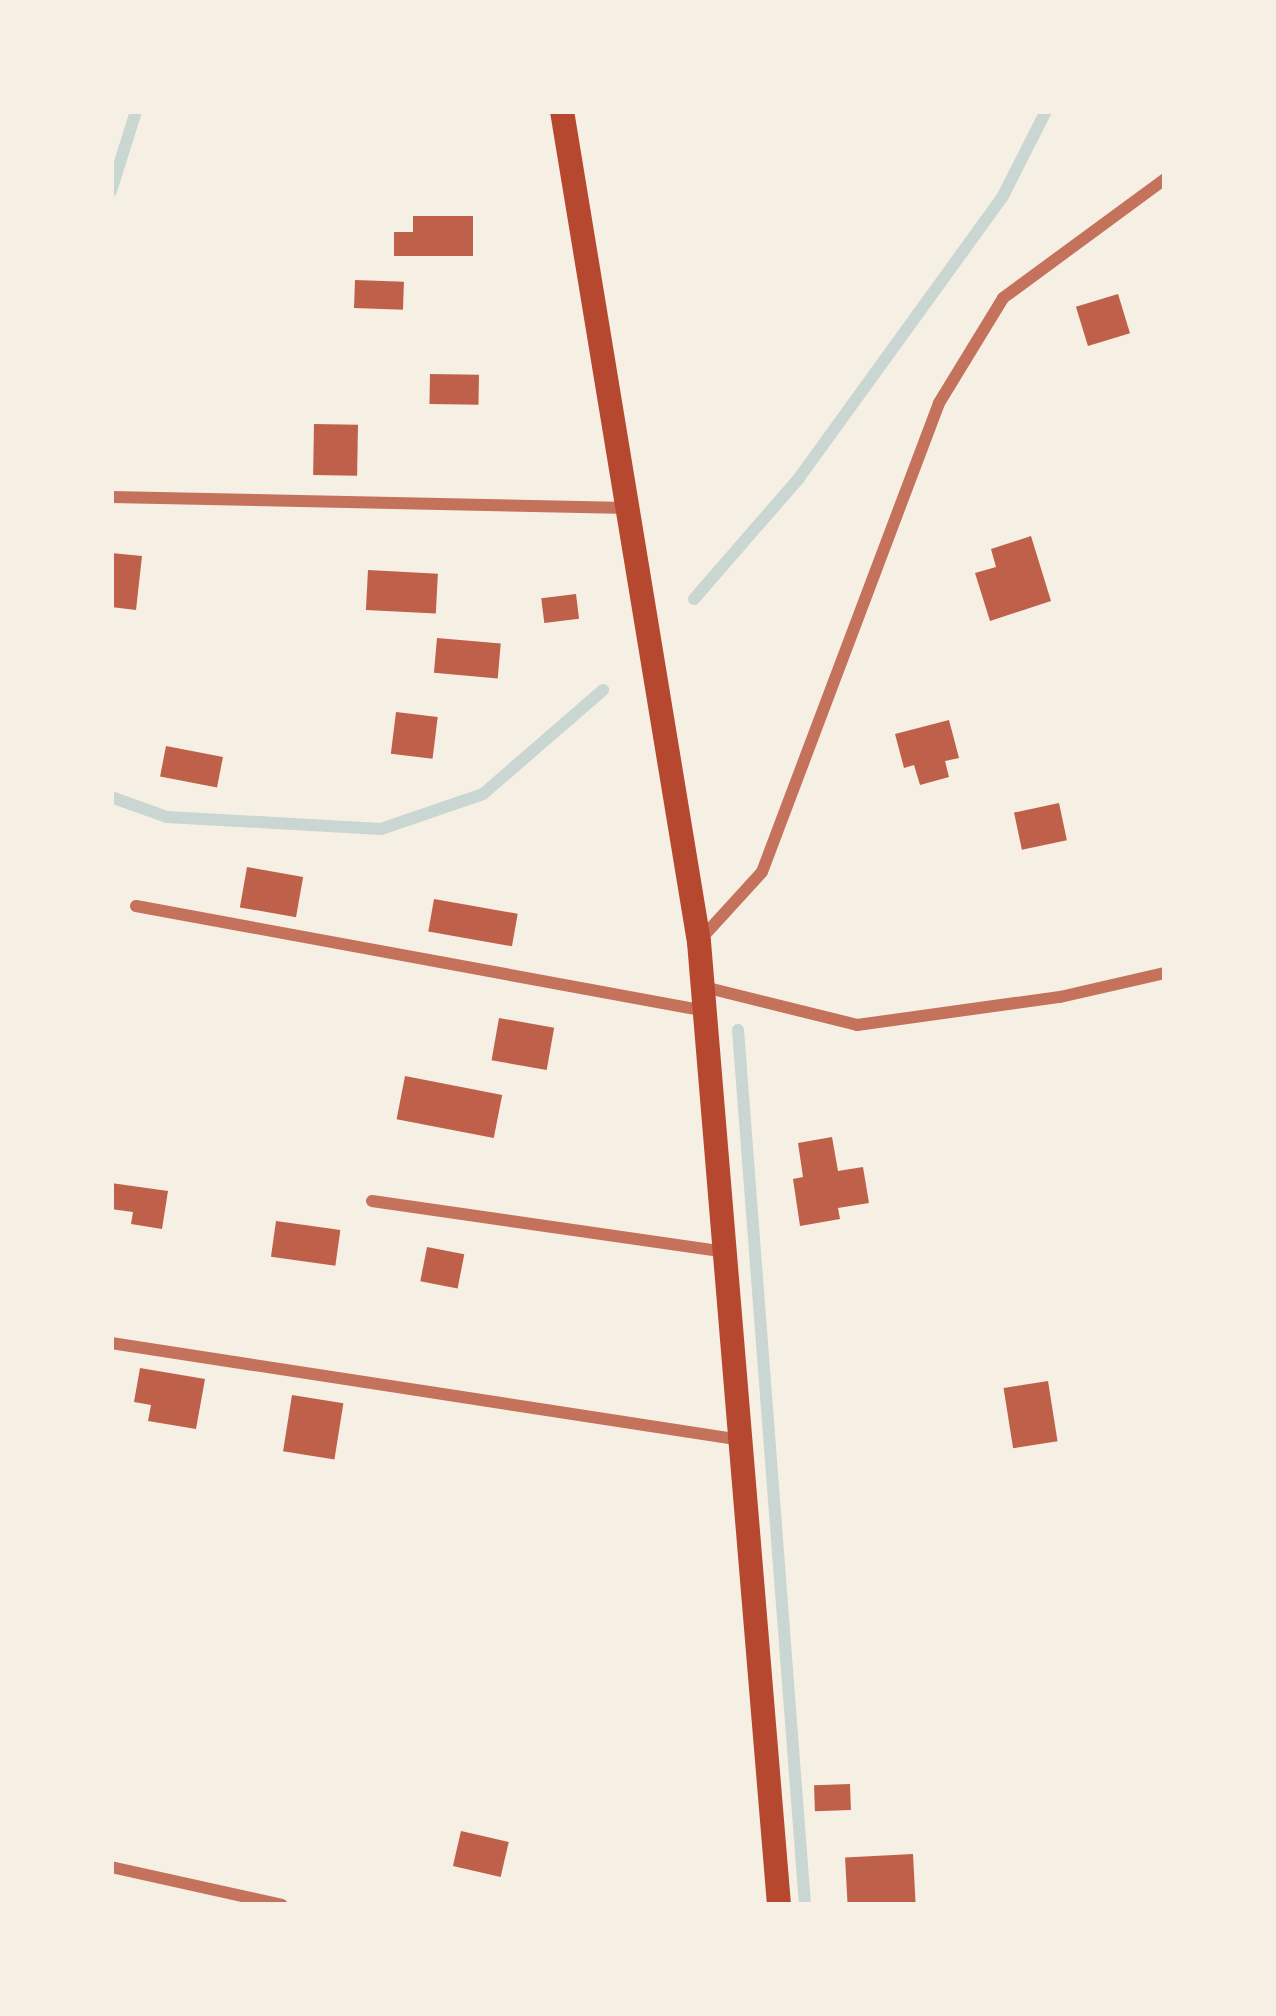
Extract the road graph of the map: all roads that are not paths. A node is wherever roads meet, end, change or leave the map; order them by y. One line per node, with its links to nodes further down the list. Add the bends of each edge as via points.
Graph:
1 (562, 111): 4 (main road)
2 (1165, 179): 6 (street, via 1003,298 939,403 762,872)
3 (111, 497): 4 (street)
4 (628, 508): 6 (main road)
5 (136, 905): 8 (street)
6 (698, 942): 8 (main road)
7 (1165, 974): 8 (street, via 857,1025)
8 (705, 999): 10 (main road)
9 (372, 1201): 10 (street)
10 (725, 1252): 12 (main road)
11 (111, 1343): 12 (street)
12 (742, 1440): 15 (main road)
13 (111, 1867): 14 (street)
14 (282, 1905)
15 (779, 1905)

